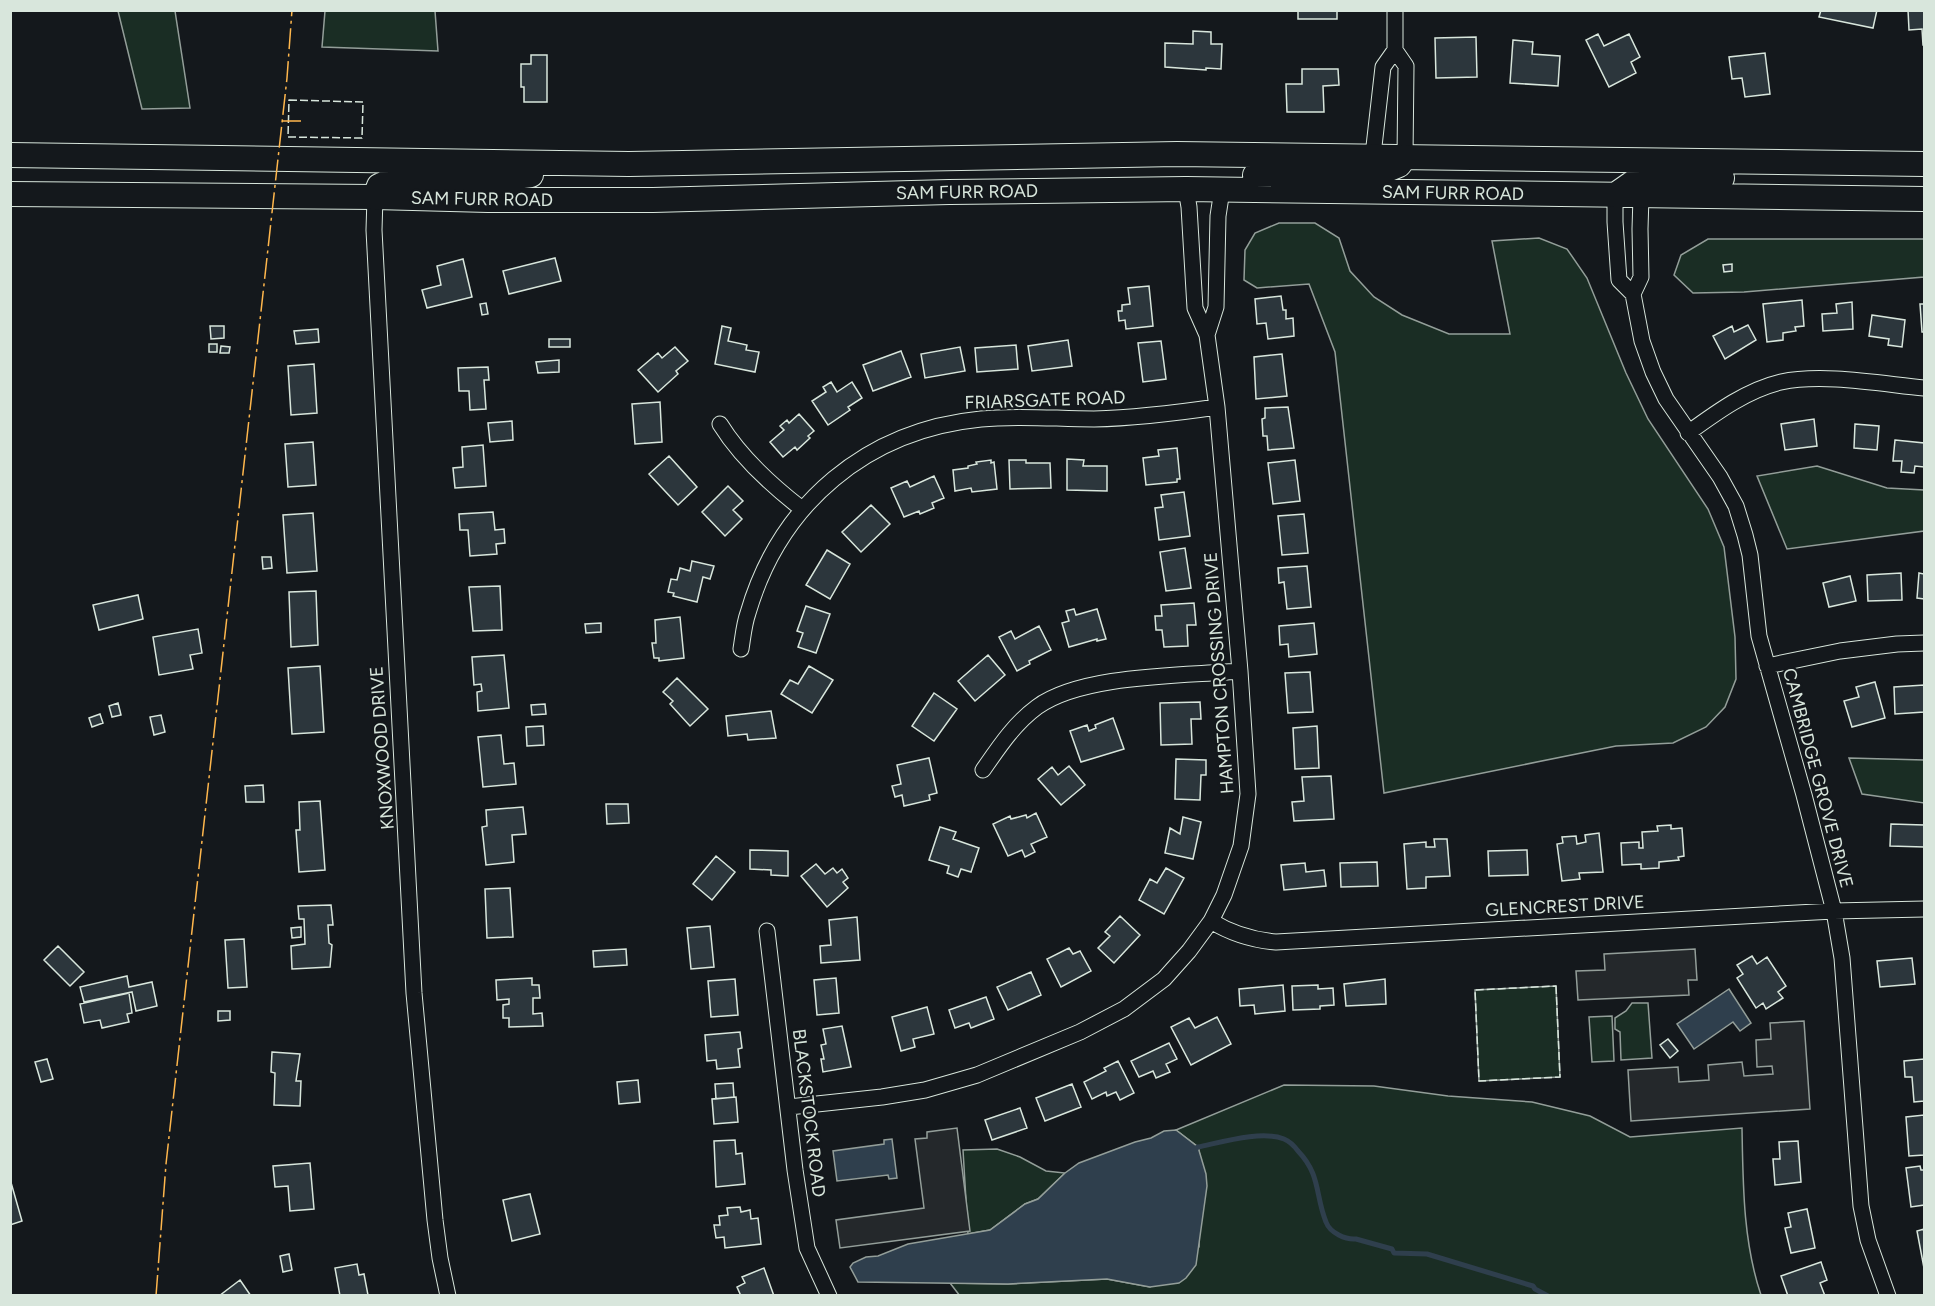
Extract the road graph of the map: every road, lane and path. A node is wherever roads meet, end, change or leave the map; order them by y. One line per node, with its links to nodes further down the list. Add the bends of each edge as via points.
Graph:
1 (1395, 10): 2 (street)
2 (1395, 50): 4 (street, via 1383,67); 5 (street, via 1406,66)
3 (10, 155): 6 (main road, SAM FURR ROAD)
4 (1373, 155): 5 (main road, SAM FURR ROAD); 6 (main road, SAM FURR ROAD, via 1156,154)
5 (1405, 157): 7 (main road, SAM FURR ROAD); 9 (main road, via 1399,165 1380,172 1243,175)
6 (628, 164): 14 (main road, via 492,180 400,180 379,186)
7 (1924, 164): 12 (main road, via 1720,178 1638,179)
8 (1186, 189): 9 (main road, SAM FURR ROAD); 10 (main road, SAM FURR ROAD); 17 (street, HAMPTON CROSSING DRIVE, via 1195,308)
9 (1059, 190): 14 (main road, SAM FURR ROAD, via 653,200)
10 (1222, 190): 12 (main road, SAM FURR ROAD); 17 (street, HAMPTON CROSSING DRIVE, via 1216,307)
11 (10, 194): 14 (main road, SAM FURR ROAD)
12 (1615, 195): 13 (main road, SAM FURR ROAD); 16 (street, CAMBRIDGE GROVE DRIVE, via 1619,279)
13 (1641, 196): 15 (main road, SAM FURR ROAD); 16 (street, CAMBRIDGE GROVE DRIVE, via 1641,277)
14 (375, 197): 33 (street, KNOXWOOD DRIVE, via 414,993 435,1220)
15 (1924, 199)
16 (1633, 294): 21 (street, CAMBRIDGE GROVE DRIVE, via 1653,372)
17 (1207, 335): 19 (street, HAMPTON CROSSING DRIVE)
18 (1924, 388): 21 (street, via 1826,379 1781,382 1723,408)
19 (1217, 407): 22 (street, FRIARSGATE ROAD, via 1136,417 981,419 931,427 863,457 824,486); 26 (street, HAMPTON CROSSING DRIVE)
20 (720, 424): 22 (street, via 763,476)
21 (1688, 433): 25 (street, CAMBRIDGE GROVE DRIVE, via 1736,506 1750,555 1759,636)
22 (802, 509): 24 (street, FRIARSGATE ROAD, via 777,544 756,589)
23 (1924, 643): 25 (street, via 1840,651)
24 (741, 649)
25 (1767, 666): 29 (street, CAMBRIDGE GROVE DRIVE)
26 (1240, 671): 27 (street, via 1108,681 1074,690 1038,706 1024,717); 30 (street, HAMPTON CROSSING DRIVE, via 1248,794 1240,846)
27 (983, 770)
28 (1924, 909): 29 (street, GLENCREST DRIVE)
29 (1834, 911): 30 (street, GLENCREST DRIVE, via 1276,942 1245,938); 35 (street, CAMBRIDGE GROVE DRIVE, via 1842,958 1861,1206 1868,1240)
30 (1211, 921): 32 (street, HAMPTON CROSSING DRIVE, via 1164,979 1124,1009 1043,1049 925,1090)
31 (767, 931): 32 (street, BLACKSTOCK ROAD)
32 (789, 1107): 34 (street, BLACKSTOCK ROAD, via 807,1248)
33 (448, 1296)
34 (829, 1296)
35 (1888, 1296)

